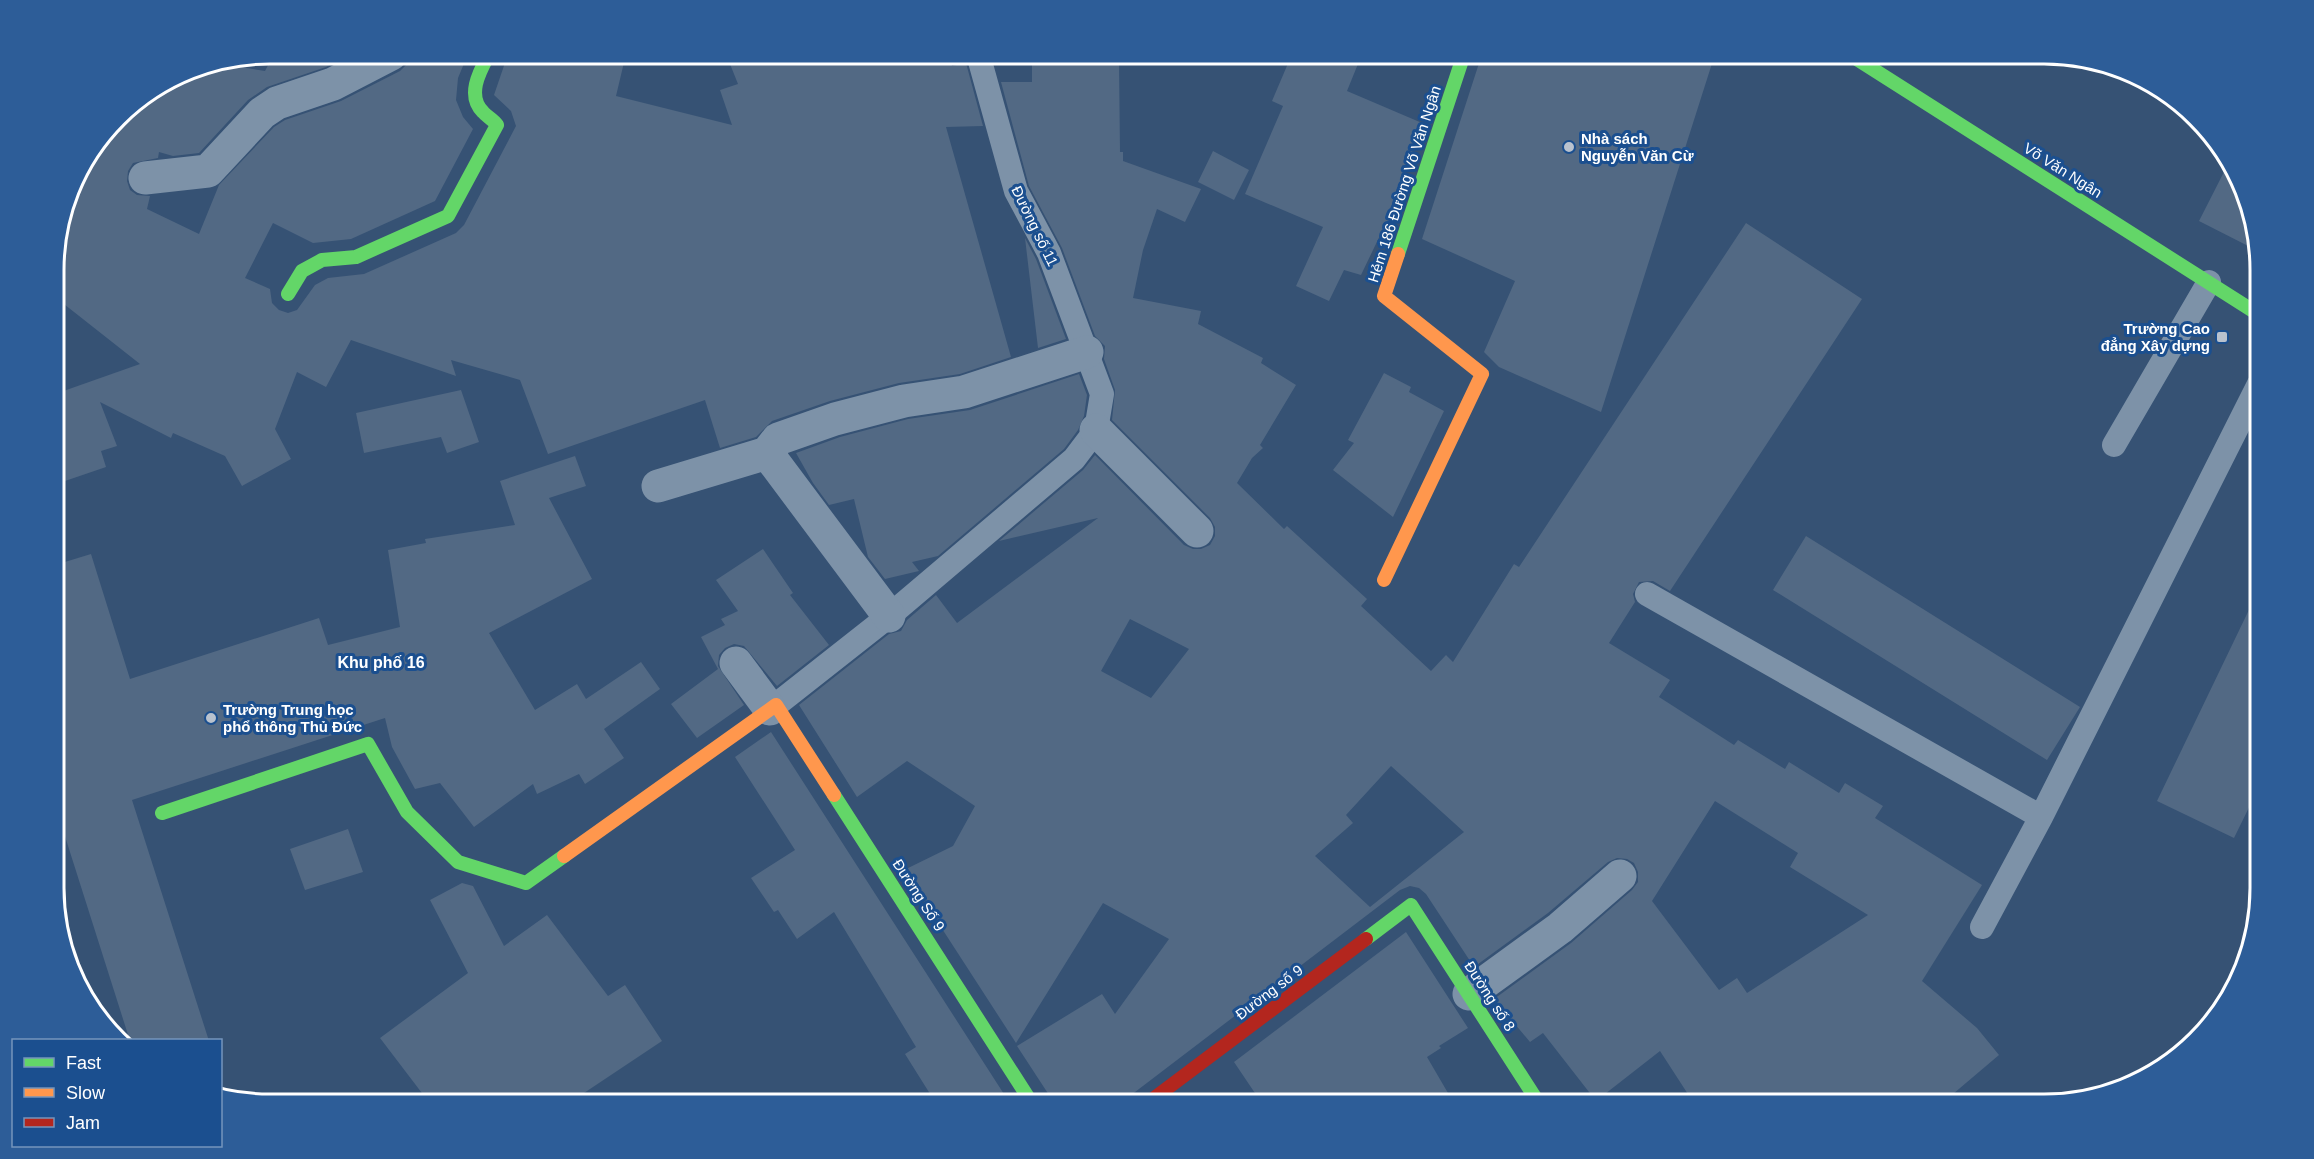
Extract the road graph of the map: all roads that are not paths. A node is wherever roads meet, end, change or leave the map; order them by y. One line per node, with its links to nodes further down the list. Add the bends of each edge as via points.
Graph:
1 (1461, 64): 17 (street, Hẻm 186 Đường Võ Văn Ngân, via 1384,296 1482,374)
2 (1865, 64): 7 (street, Võ Văn Ngân)
3 (370, 65): 6 (street, via 333,84 277,103 262,113 208,171)
4 (484, 65): 8 (street, via 475,82 474,96 484,114 497,125 448,216 356,257 322,260 302,271)
5 (981, 65): 10 (lane, Đường số 11, via 1016,191 1049,253)
6 (145, 178)
7 (2208, 282): 9 (street, Võ Văn Ngân); 13 (lane)
8 (288, 294)
9 (2250, 309)
10 (1087, 351): 12 (lane, Đường số 11, via 1102,394); 14 (street, via 964,392 904,401 835,419 778,439)
11 (2250, 402): 23 (lane)
12 (1096, 430): 16 (street); 19 (lane, via 1074,459)
13 (2114, 445)
14 (767, 453): 15 (street); 19 (street)
15 (658, 486)
16 (1197, 531)
17 (1384, 580)
18 (1647, 594): 23 (lane)
19 (889, 616): 21 (lane)
20 (736, 663): 21 (street)
21 (773, 707): 22 (street, via 526,883 458,862 407,812 368,744); 28 (street, Đường Số 9)
22 (162, 813)
23 (2041, 817): 26 (lane)
24 (1620, 876): 27 (street, via 1560,928)
25 (1412, 905): 27 (street, Đường số 8); 29 (street, Đường số 9)
26 (1982, 927)
27 (1469, 994): 30 (street, Đường số 8)
28 (1026, 1094)
29 (1161, 1094)
30 (1533, 1094)

